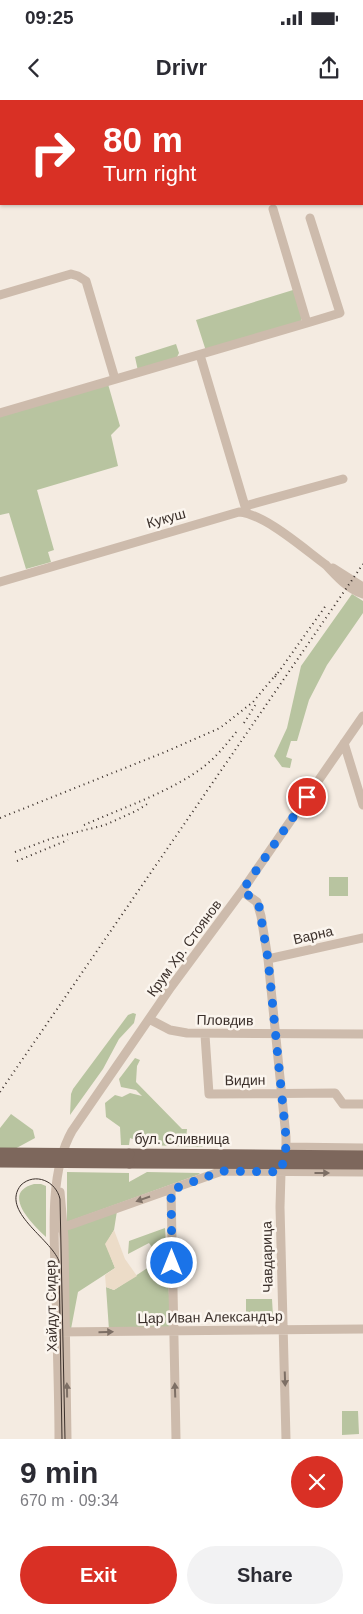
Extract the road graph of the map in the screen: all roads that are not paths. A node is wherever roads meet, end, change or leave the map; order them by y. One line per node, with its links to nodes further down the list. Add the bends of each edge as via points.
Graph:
1 (273, 209): 4 (street)
2 (310, 218): 4 (street, via 340,313)
3 (0, 295): 6 (street, via 71,274 86,281)
4 (308, 323): 5 (street)
5 (200, 356): 6 (street); 9 (street)
6 (115, 379): 7 (street)
7 (0, 413)
8 (343, 479): 9 (street, Кукуш)
9 (246, 509): 10 (street); 11 (street, Кукуш)
10 (328, 567): 12 (street); 13 (street)
11 (0, 582)
12 (363, 587)
13 (363, 594)
14 (363, 716): 15 (street, Крум Хр. Стоянов)
15 (344, 743): 16 (street); 17 (street, Крум Хр. Стоянов)
16 (363, 804)
17 (242, 891): 19 (street, Чавдарица, via 259,906); 20 (street, Крум Хр. Стоянов)
18 (363, 938): 19 (street, Варна)
19 (268, 959): 21 (street, Чавдарица)
20 (149, 1019): 23 (street, Пловдив, via 170,1030); 27 (street, Крум Хр. Стоянов)
21 (275, 1034): 22 (street, Пловдив); 23 (street, Пловдив); 24 (street, Чавдарица)
22 (363, 1034)
23 (205, 1035): 24 (street, Видин, via 209,1094)
24 (281, 1093): 25 (street, Видин, via 334,1092 343,1104); 31 (street, Чавдарица)
25 (363, 1104)
26 (363, 1148): 31 (street, бул. Сливница)
27 (63, 1149): 38 (street, Хайдут Сидер, via 57,1173)
28 (0, 1153): 30 (main road, бул. Сливница, bridge)
29 (363, 1156): 31 (main road, бул. Сливница)
30 (129, 1158): 31 (main road, бул. Сливница); 32 (main road, бул. Сливница, bridge); 33 (main road, бул. Сливница)
31 (284, 1160): 33 (main road, бул. Сливница); 34 (main road, бул. Сливница); 35 (street, бул. Сливница); 36 (street, бул. Сливница, one-way to 36); 40 (street, Чавдарица, via 280,1248)
32 (0, 1162)
33 (199, 1162): 35 (street, бул. Сливница)
34 (363, 1164)
35 (222, 1171): 37 (street)
36 (363, 1172)
37 (171, 1190): 38 (street, one-way to 38); 41 (street)
38 (59, 1228): 42 (street, Хайдут Сидер)
39 (363, 1329): 40 (street, Цар Иван Александър)
40 (284, 1330): 41 (street, Цар Иван Александър); 46 (street, Чавдарица, one-way to 46)
41 (173, 1331): 42 (street, Цар Иван Александър, one-way to 41); 45 (street, one-way to 41)
42 (61, 1332): 43 (street, Хайдут Сидер); 44 (street, Хайдут Сидер, one-way to 42)
43 (60, 1439)
44 (67, 1439)
45 (176, 1439)
46 (286, 1439)

